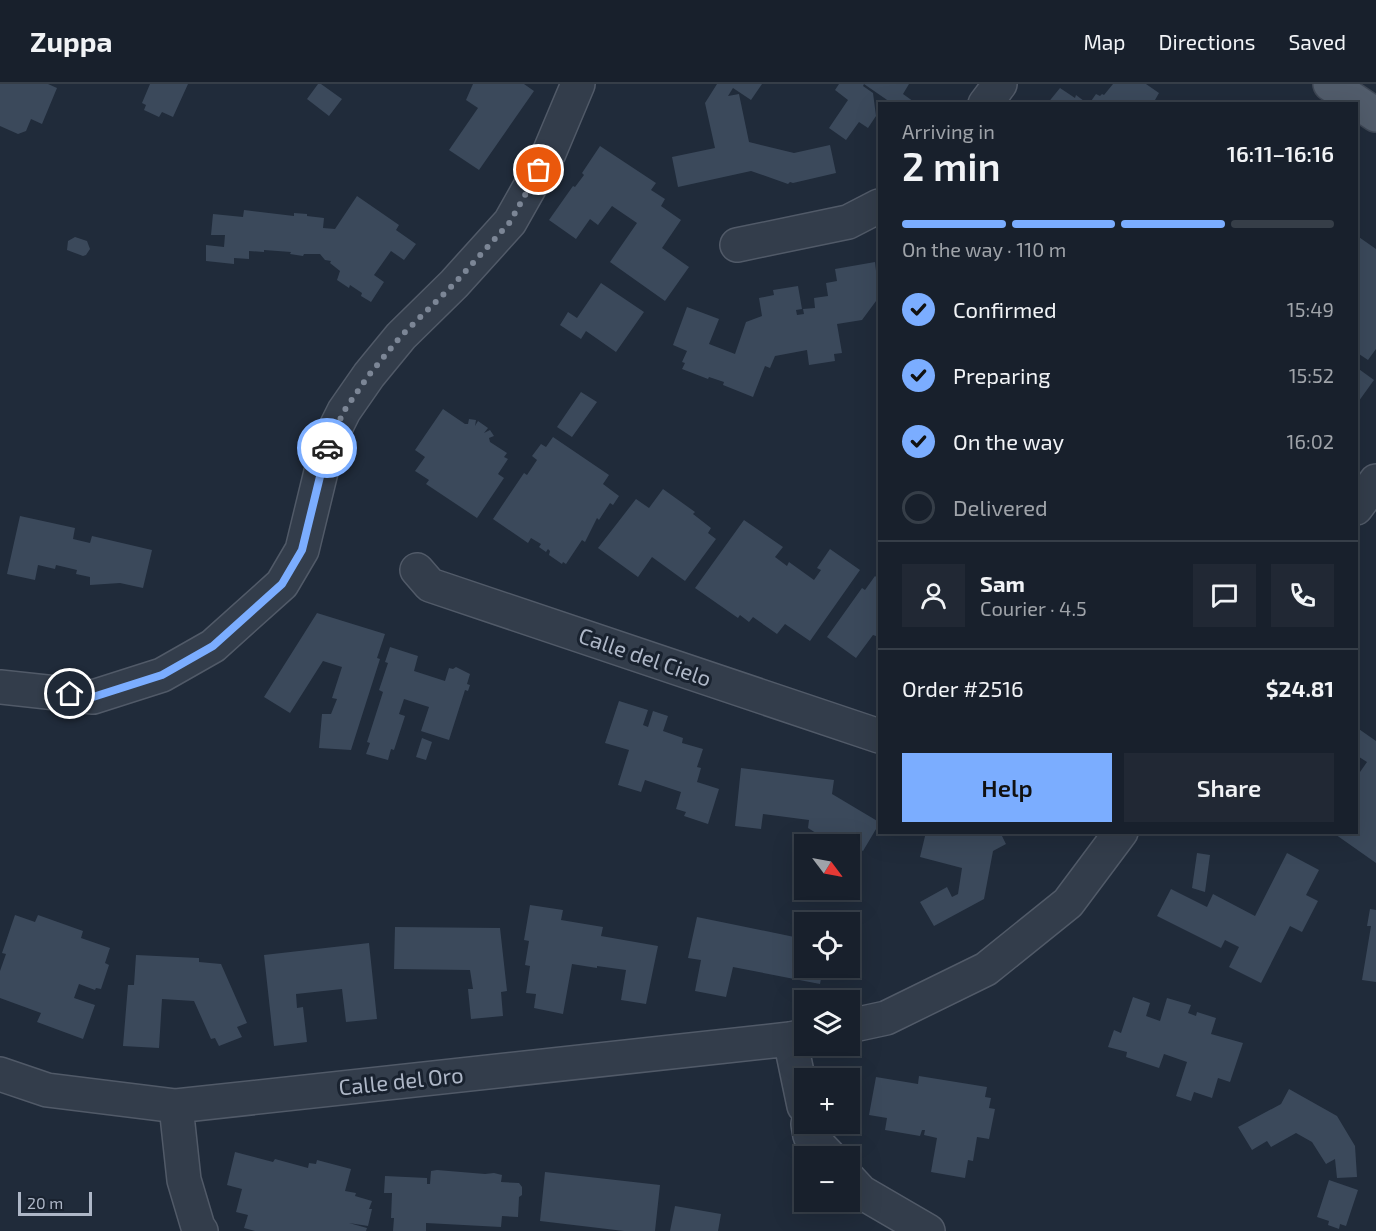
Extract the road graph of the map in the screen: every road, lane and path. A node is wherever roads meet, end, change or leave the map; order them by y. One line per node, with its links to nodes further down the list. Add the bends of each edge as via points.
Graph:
1 (578, 84): 13 (street, via 549,153 510,222 401,336 344,411 328,443 302,550 282,584 213,646 162,675 93,697)
2 (1000, 84): 4 (street)
3 (1330, 84): 5 (main road)
4 (986, 102)
5 (1357, 102)
6 (1358, 103): 7 (main road)
7 (1376, 115)
8 (878, 207): 9 (street, via 848,222)
9 (737, 245)
10 (1376, 481): 11 (street)
11 (1358, 505)
12 (417, 570): 14 (street, Calle del Cielo, via 430,585)
13 (0, 687)
14 (878, 736)
15 (1120, 834): 16 (street, via 1068,903 986,969 886,1018)
16 (860, 1024)
17 (794, 1038): 19 (street, Calle del Oro)
18 (0, 1074): 19 (street, Calle del Oro, via 48,1090)
19 (176, 1106): 23 (street, via 184,1180)
20 (810, 1134): 21 (street)
21 (820, 1146)
22 (860, 1191): 24 (street)
23 (201, 1231)
24 (928, 1231)

